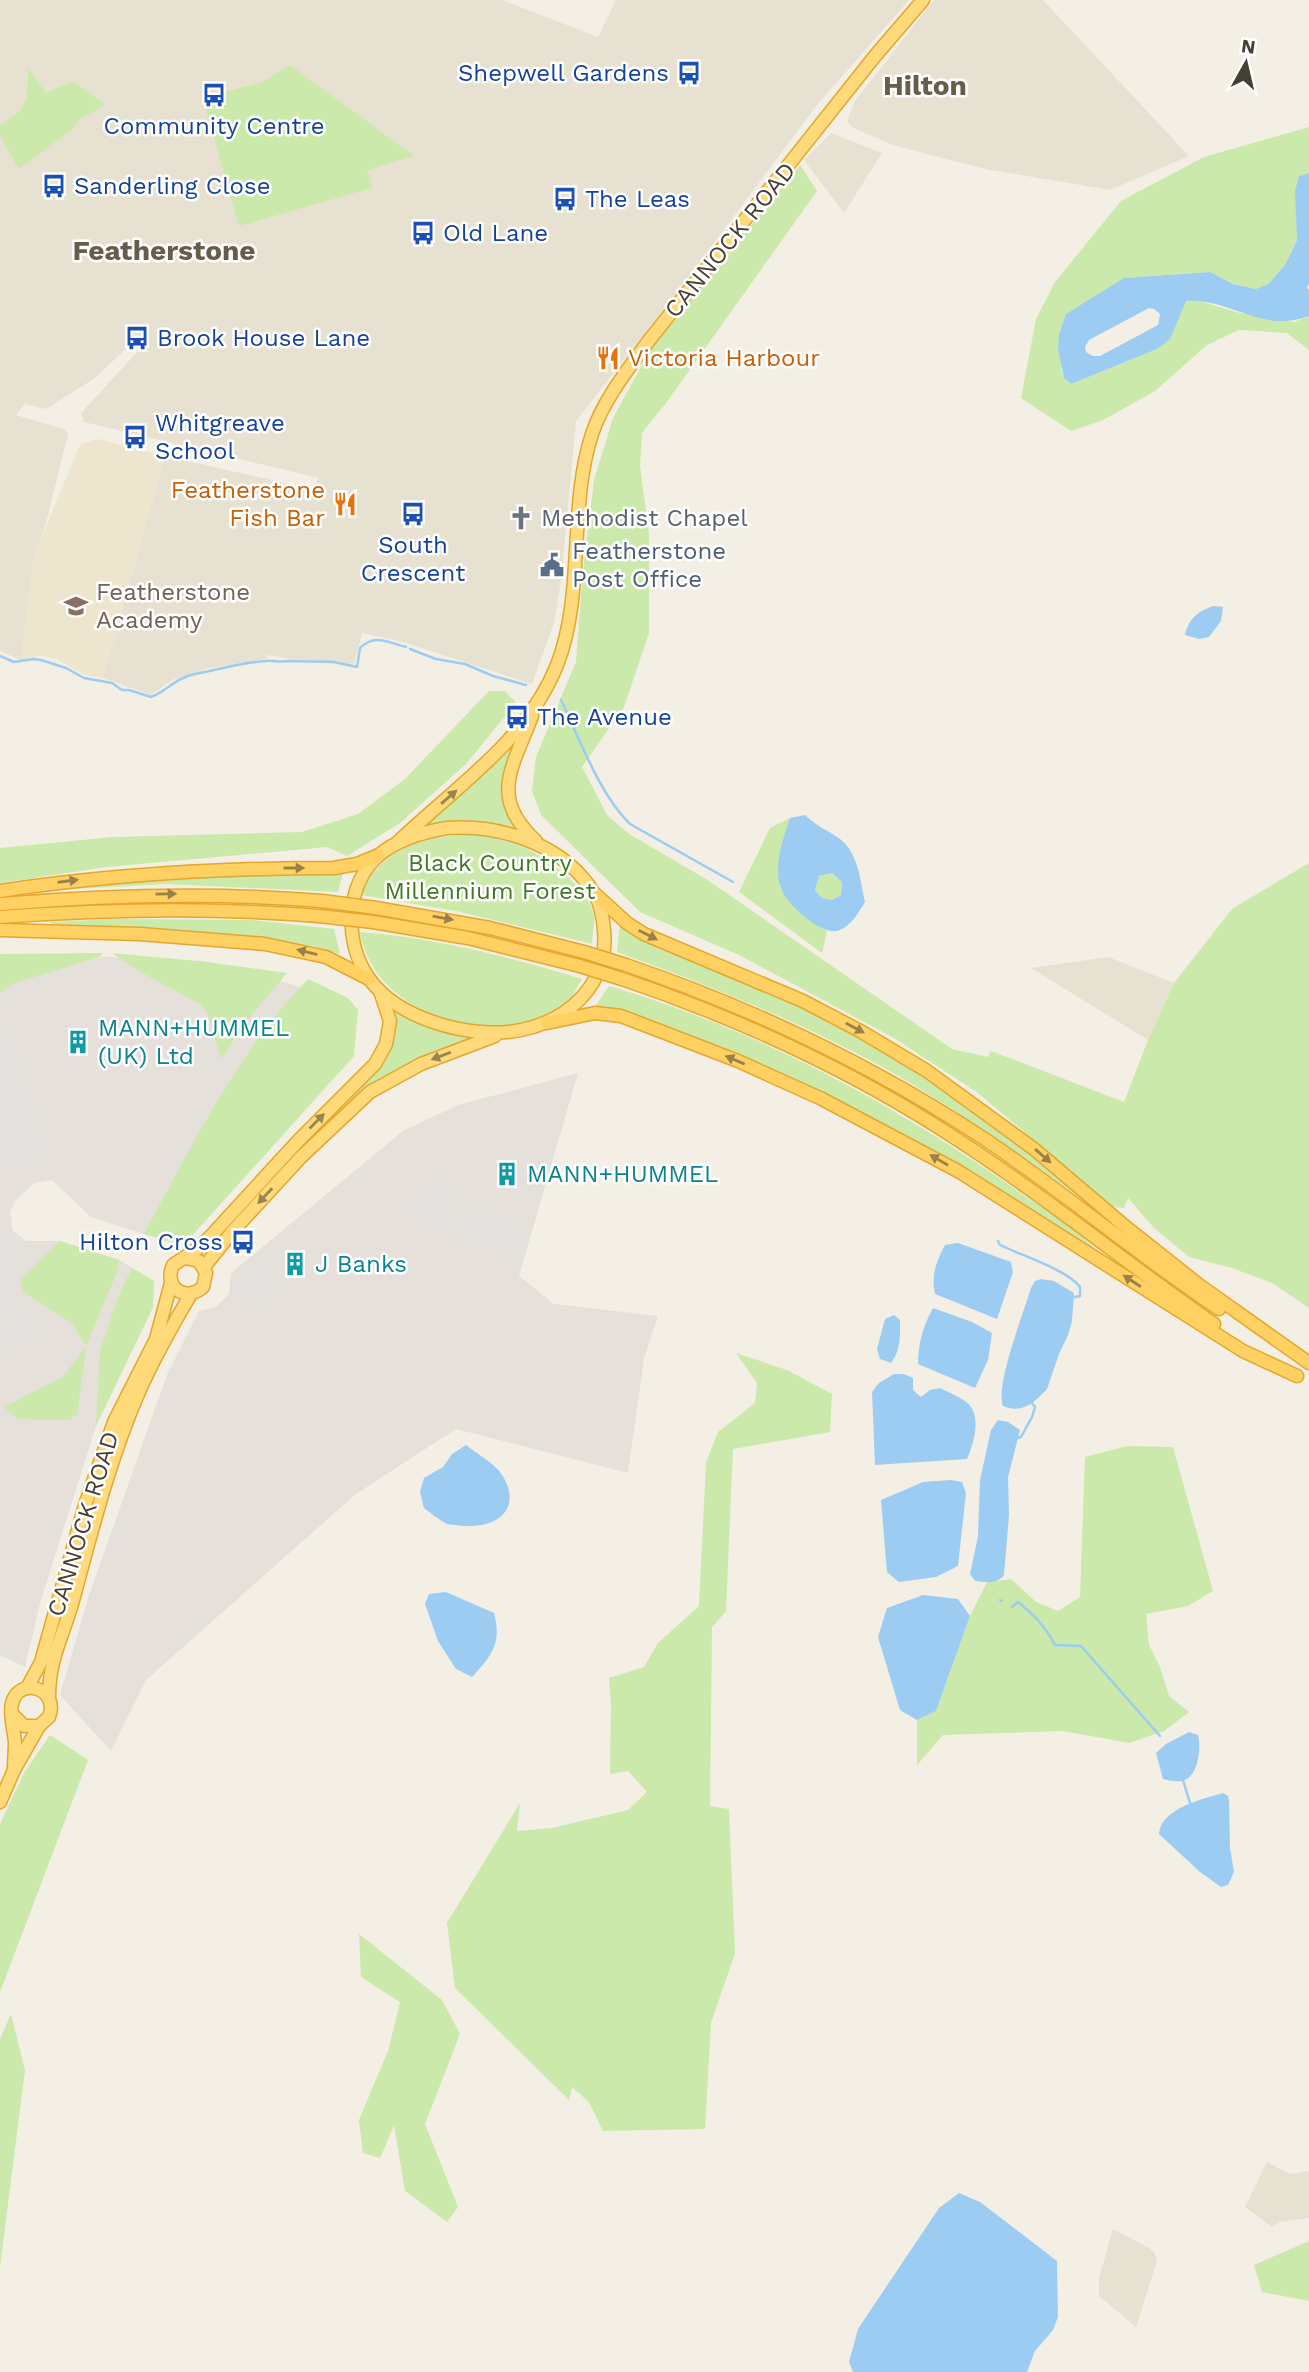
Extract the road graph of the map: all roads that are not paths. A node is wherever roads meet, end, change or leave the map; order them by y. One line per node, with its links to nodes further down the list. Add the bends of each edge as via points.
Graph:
1 (923, 0): 2 (highway, CANNOCK ROAD, via 647,343 601,412 583,471 565,640)
2 (536, 705): 3 (highway, CANNOCK ROAD, one-way to 2, via 489,761); 4 (highway, CANNOCK ROAD, via 512,768 508,792 512,814)
3 (398, 842): 4 (highway, via 429,831 478,828 512,834); 5 (highway)
4 (544, 848): 7 (highway)
5 (379, 855): 6 (highway, one-way to 5, via 163,872 341,867); 11 (highway, via 358,886 351,924 355,952)
6 (0, 891)
7 (594, 893): 13 (highway, via 605,937 598,974 575,1004); 19 (highway, one-way to 19, via 643,933 803,1002 927,1071 1034,1149 1199,1285)
8 (0, 904): 19 (highway, one-way to 19, bridge, via 172,894 323,901 477,925 626,965 775,1023 917,1097 1025,1168 1202,1298)
9 (0, 918): 20 (highway, bridge, via 166,909 319,916 468,938 622,979 739,1023 886,1096 981,1156 1172,1295)
10 (0, 930): 11 (highway, one-way to 10, via 326,957 265,944 141,933)
11 (369, 979): 12 (highway)
12 (380, 990): 14 (highway, via 437,1024 473,1032); 15 (highway, one-way to 12, via 375,1064 386,1044 390,1021)
13 (547, 1023): 14 (highway); 20 (highway, one-way to 13, via 1243,1351 958,1171 822,1099 621,1016 595,1013)
14 (505, 1032): 16 (highway, one-way to 16, via 421,1064 370,1092 301,1157)
15 (185, 1258): 16 (highway, via 196,1259); 17 (highway, via 171,1269)
16 (204, 1268): 18 (highway, via 204,1284)
17 (171, 1283): 18 (highway, via 179,1292); 22 (highway, CANNOCK ROAD, via 156,1339 114,1422 85,1505 41,1662)
18 (191, 1294): 23 (highway, CANNOCK ROAD, via 138,1394 120,1444 52,1662)
19 (1309, 1364)
20 (1297, 1376): 21 (highway)
21 (1309, 1383)
22 (27, 1688): 23 (highway, via 39,1689); 24 (highway, via 14,1699)
23 (48, 1697): 25 (highway, via 51,1712)
24 (13, 1715): 25 (highway, via 24,1726); 26 (highway)
25 (39, 1726): 26 (highway)
26 (14, 1770): 27 (highway)
27 (0, 1802)

